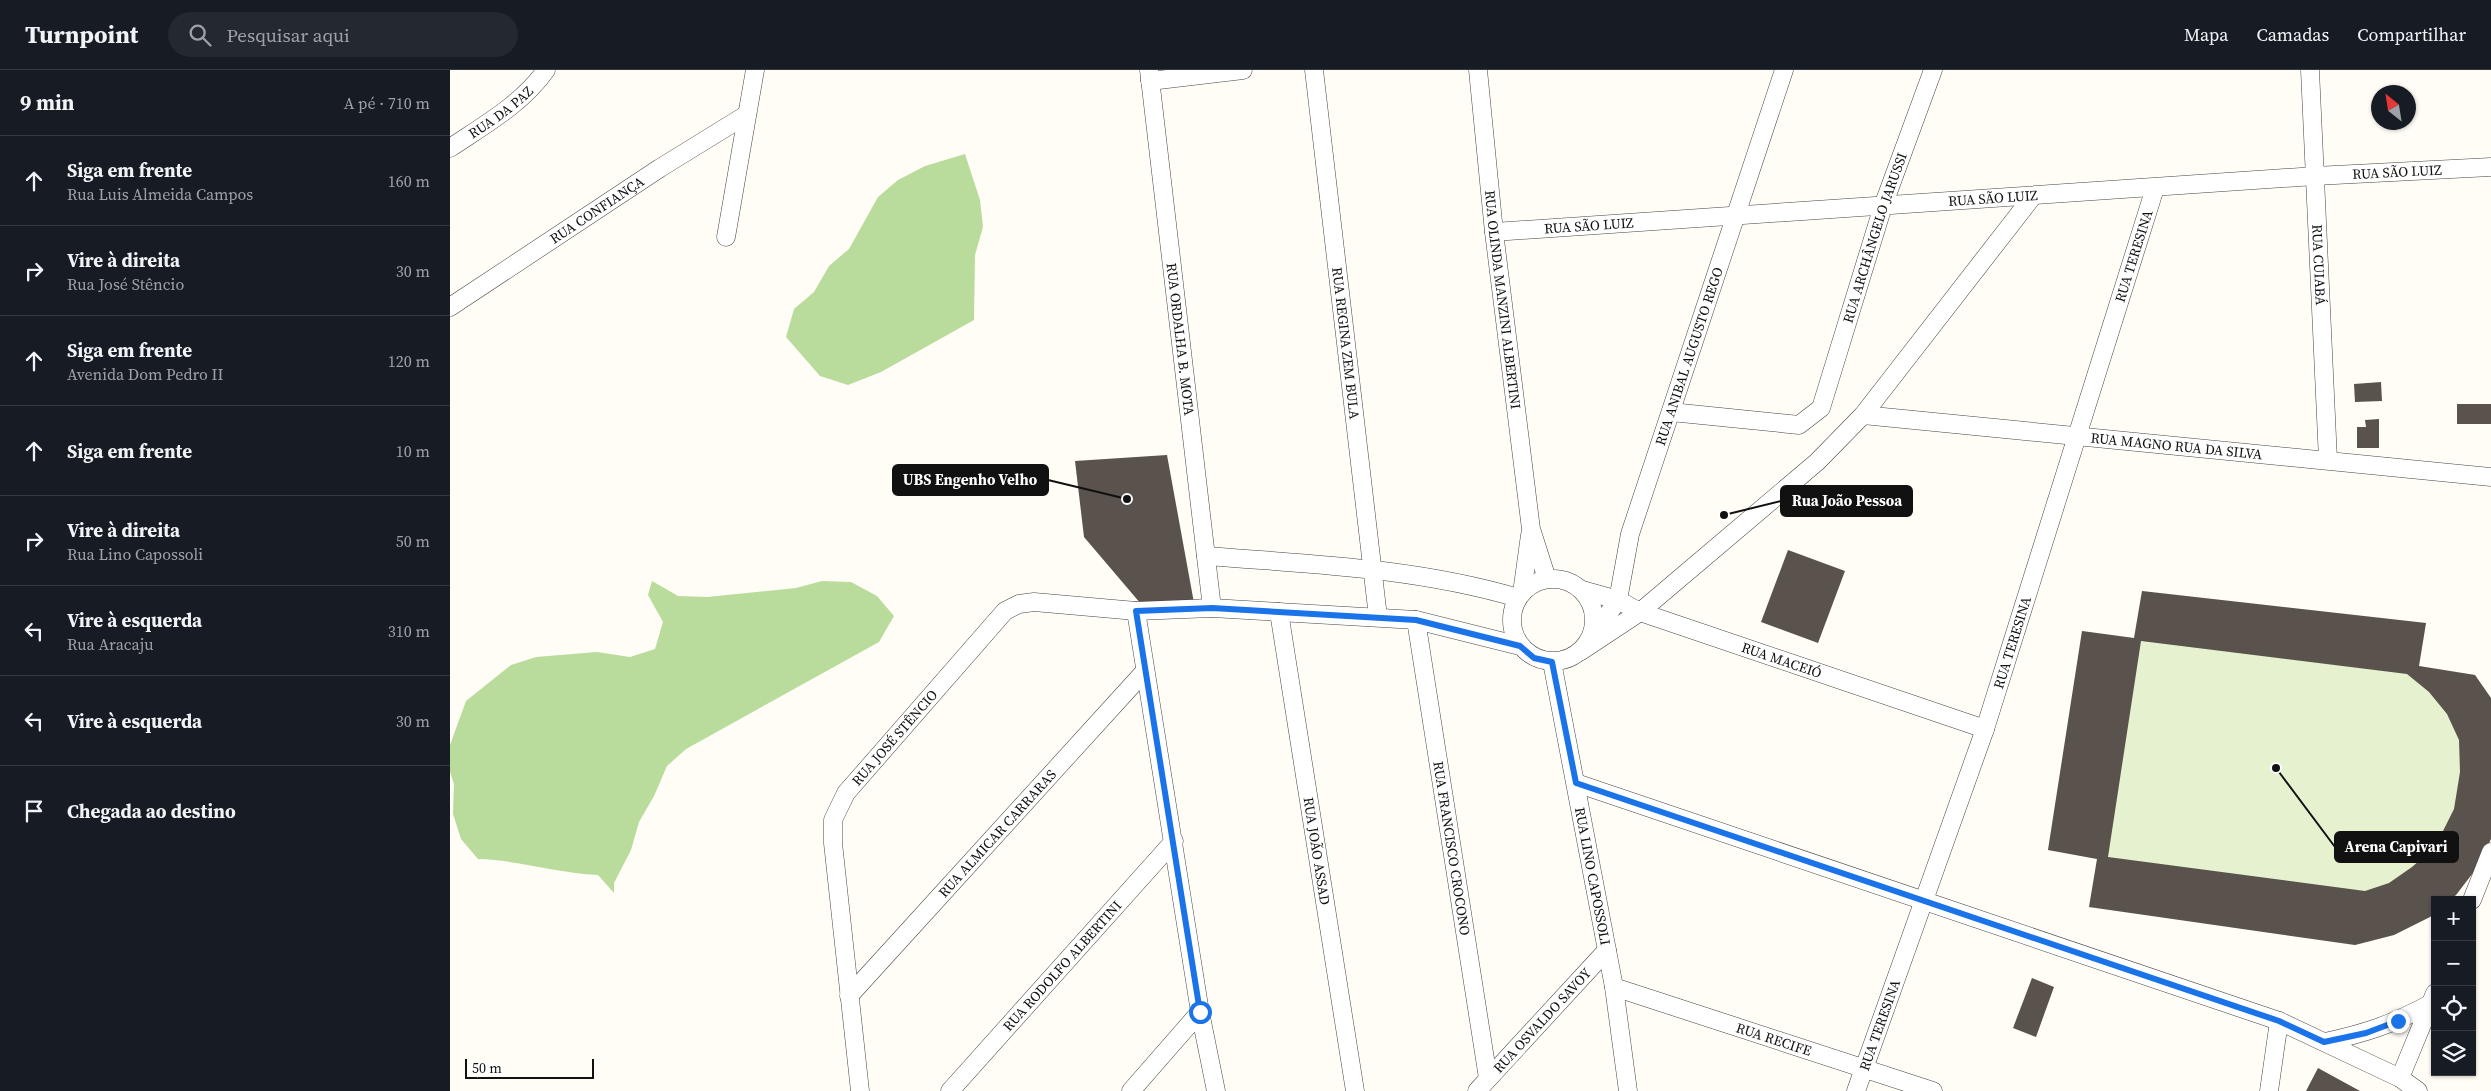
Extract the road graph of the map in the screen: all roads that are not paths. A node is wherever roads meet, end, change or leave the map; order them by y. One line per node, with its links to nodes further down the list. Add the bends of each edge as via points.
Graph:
1 (546, 70): 11 (street, RUA DA PAZ, via 513,104)
2 (755, 70): 10 (street)
3 (1243, 70): 9 (street)
4 (1314, 70): 28 (street, RUA REGINA ZEM BULA)
5 (1478, 70): 18 (street, RUA OLINDA MANZINI ALBERTINI)
6 (1784, 70): 17 (street, RUA ANIBAL AUGUSTO REGO)
7 (1933, 70): 16 (street, RUA ARCHÂNGELO JARUSSI)
8 (2310, 70): 13 (street, RUA CUIABÁ)
9 (1149, 75): 27 (street, RUA ORDALHA B. MOTA)
10 (746, 115): 19 (street); 20 (street, RUA CONFIANÇA)
11 (450, 148)
12 (2491, 167): 13 (street, RUA SÃO LUIZ)
13 (2315, 176): 14 (street, RUA SÃO LUIZ); 24 (street, RUA CUIABÁ)
14 (2154, 188): 15 (street, RUA SÃO LUIZ); 23 (street, RUA TERESINA)
15 (2033, 196): 16 (street, RUA SÃO LUIZ); 22 (street)
16 (1883, 206): 17 (street, RUA SÃO LUIZ); 21 (street, RUA ARCHÂNGELO JARUSSI, via 1821,408 1799,425)
17 (1736, 216): 18 (street, RUA SÃO LUIZ); 21 (street, RUA ANIBAL AUGUSTO REGO)
18 (1494, 232): 26 (street, RUA OLINDA MANZINI ALBERTINI)
19 (726, 237)
20 (450, 307)
21 (1671, 412): 32 (street, RUA ANIBAL AUGUSTO REGO, via 1630,534)
22 (1863, 415): 23 (street, RUA MAGNO RUA DA SILVA); 36 (street, via 1817,462)
23 (2077, 435): 24 (street, RUA MAGNO RUA DA SILVA); 43 (street, RUA TERESINA)
24 (2328, 460): 25 (street, RUA MAGNO RUA DA SILVA)
25 (2490, 474)
26 (1531, 529): 29 (street, RUA OLINDA MANZINI ALBERTINI); 31 (street, RUA OLINDA MANZINI ALBERTINI)
27 (1206, 556): 28 (street); 33 (street, RUA ORDALHA B. MOTA)
28 (1372, 569): 31 (street); 37 (street, RUA REGINA ZEM BULA)
29 (1547, 579): 30 (street, via 1566,580); 31 (street, via 1530,586)
30 (1582, 590): 32 (street, RUA MACEIÓ); 39 (street, via 1592,605 1595,623)
31 (1520, 596): 40 (street, via 1512,614 1513,631)
32 (1618, 600): 36 (street, RUA MACEIÓ); 39 (street, RUA ANIBAL AUGUSTO REGO)
33 (1212, 608): 34 (street, RUA JOSÉ STÊNCIO); 35 (street, RUA JOSÉ STÊNCIO)
34 (1136, 611): 42 (street); 51 (street, RUA JOSÉ STÊNCIO, via 1034,602 1019,604 1005,611 846,793 833,820 833,843)
35 (1279, 612): 37 (street, RUA JOSÉ STÊNCIO); 64 (street, RUA JOÃO ASSAD)
36 (1640, 612): 39 (street); 43 (street, RUA MACEIÓ)
37 (1378, 617): 38 (street, RUA JOSÉ STÊNCIO)
38 (1416, 620): 40 (street, RUA JOSÉ STÊNCIO); 59 (street, RUA FRANCISCO CROCONO)
39 (1586, 645): 41 (street, via 1568,659)
40 (1520, 646): 41 (street, via 1534,658)
41 (1552, 662): 44 (street, RUA LINO CAPOSSOLI)
42 (1145, 671): 45 (street); 51 (street, RUA ALMICAR CARRARAS)
43 (1985, 729): 48 (street, RUA TERESINA)
44 (1576, 783): 48 (street); 49 (street, RUA LINO CAPOSSOLI)
45 (1174, 841): 54 (street); 61 (street, RUA RODOLFO ALBERTINI)
46 (2491, 852): 47 (street)
47 (2474, 896)
48 (1924, 900): 55 (street); 57 (street, RUA TERESINA)
49 (1607, 950): 50 (street, RUA LINO CAPOSSOLI); 59 (street, RUA OSVALDO SAVOY)
50 (1614, 987): 57 (street, RUA RECIFE); 65 (street, RUA LINO CAPOSSOLI)
51 (849, 996): 60 (street, RUA JOSÉ STÊNCIO)
52 (2431, 999): 56 (street, via 2398,1021 2366,1033)
53 (2431, 1000): 58 (street)
54 (1200, 1012): 62 (street); 63 (street)
55 (2279, 1021): 56 (street); 68 (street)
56 (2324, 1042): 58 (street)
57 (1864, 1067): 66 (street, RUA TERESINA); 67 (street, RUA RECIFE)
58 (2400, 1078): 69 (street)
59 (1483, 1085)
60 (860, 1091)
61 (950, 1091)
62 (1131, 1091)
63 (1216, 1091)
64 (1355, 1091)
65 (1628, 1091)
66 (1856, 1091)
67 (1933, 1091)
68 (2269, 1091)
69 (2418, 1091)

